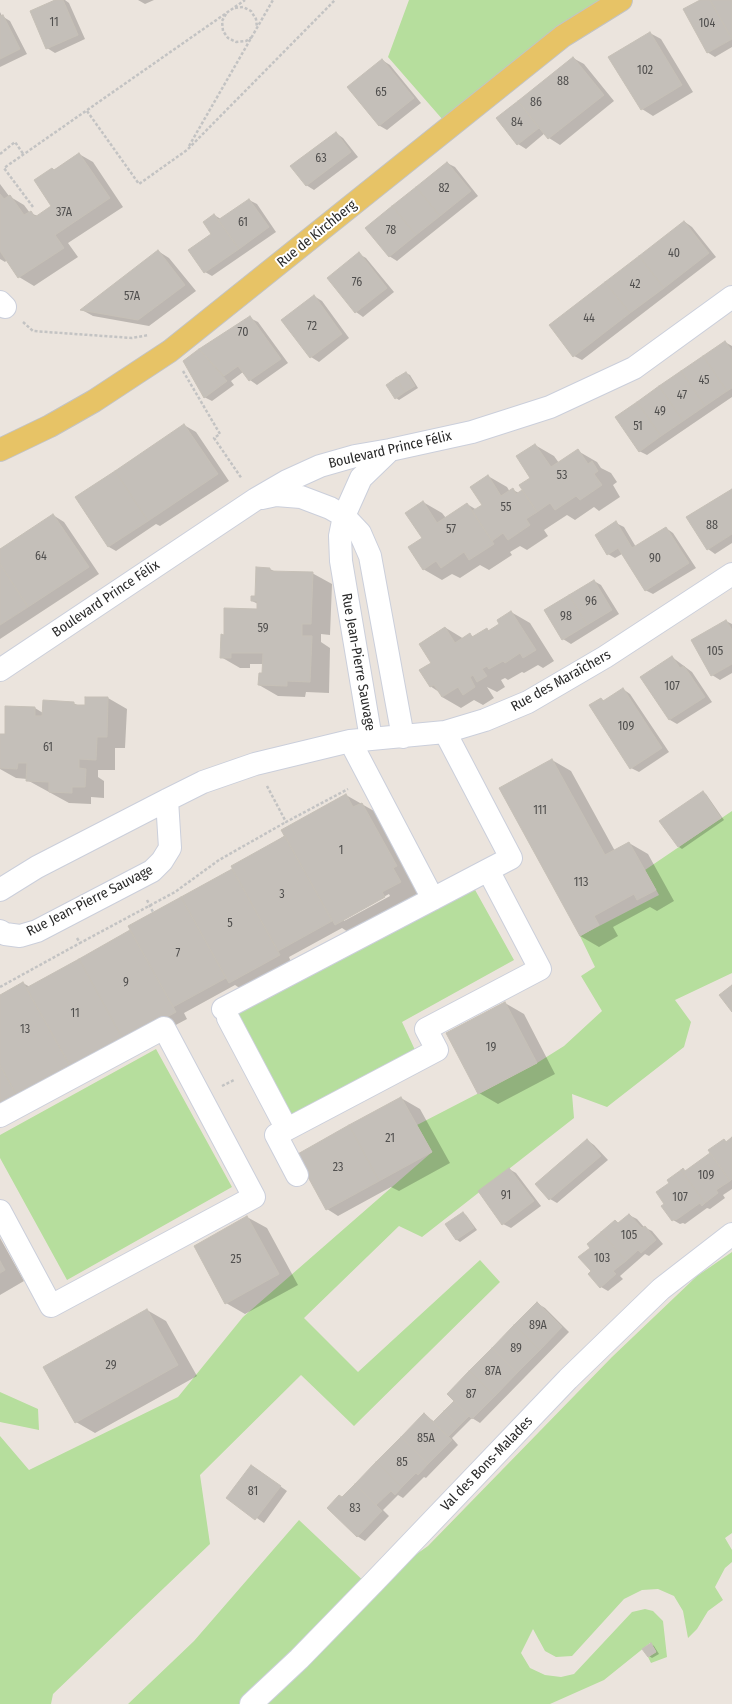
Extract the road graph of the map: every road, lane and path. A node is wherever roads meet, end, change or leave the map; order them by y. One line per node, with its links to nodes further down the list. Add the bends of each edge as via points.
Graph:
1 (245, 0): 5 (path)
2 (273, 0): 7 (path)
3 (335, 0): 10 (path)
4 (622, 0): 18 (main road, Rue de Kirchberg, via 563,36 170,351 94,401)
5 (234, 8): 6 (path); 7 (path, via 243,7 251,11 256,19)
6 (226, 13): 8 (path, via 222,21 223,31 228,38 236,42 246,41); 9 (path)
7 (257, 28): 8 (path)
8 (253, 36): 10 (path)
9 (87, 111): 10 (path, via 139,184); 12 (path)
10 (187, 150)
11 (0, 154): 12 (path, via 15,142)
12 (24, 155): 13 (path, via 4,168)
13 (33, 207)
14 (732, 297): 19 (street, Boulevard Prince Félix, via 634,368 550,407 472,432)
15 (3, 304): 16 (path, via 33,331 132,338)
16 (152, 335)
17 (181, 367): 20 (path, via 220,434 214,438)
18 (0, 450)
19 (390, 450): 20 (street, Boulevard Prince Félix, via 320,466 287,481); 21 (street, Rue Jean-Pierre Sauvage, via 361,478)
20 (256, 500): 21 (street, via 276,495 301,497); 23 (street, Boulevard Prince Félix)
21 (344, 516): 25 (street, via 360,532 370,556); 26 (street, Rue Jean-Pierre Sauvage, via 340,536 341,561)
22 (732, 574): 24 (street, Rue des Maraîchers, via 606,657 528,702 485,720)
23 (0, 670)
24 (445, 732): 25 (street, Rue des Maraîchers); 31 (street, via 511,858)
25 (403, 737): 26 (street, Rue des Maraîchers)
26 (361, 740): 27 (street, Rue Jean-Pierre Sauvage); 28 (street)
27 (255, 764): 29 (street, Rue Jean-Pierre Sauvage, via 203,782); 30 (path)
28 (376, 791): 30 (path, via 360,799 353,786); 33 (street)
29 (166, 800): 32 (street, Rue Jean-Pierre Sauvage, via 37,867); 36 (street, Rue Jean-Pierre Sauvage, via 170,848 152,871 37,930 20,936)
30 (286, 822): 34 (path, via 219,860 175,892)
31 (488, 870): 33 (street); 44 (street, via 540,969 426,1029 437,1050 276,1135)
32 (0, 890)
33 (433, 899): 43 (street, via 226,1014)
34 (150, 905): 35 (path); 38 (path)
35 (153, 912)
36 (0, 932)
37 (76, 937): 38 (path)
38 (80, 943): 39 (path)
39 (0, 987)
40 (236, 1079): 41 (path)
41 (220, 1087)
42 (0, 1116): 45 (street, via 164,1028 254,1197 51,1306)
43 (283, 1122)
44 (297, 1175)
45 (0, 1211)
46 (732, 1234): 47 (street, Val des Bons-Malades, via 661,1289 568,1378 369,1588)
47 (251, 1704)

